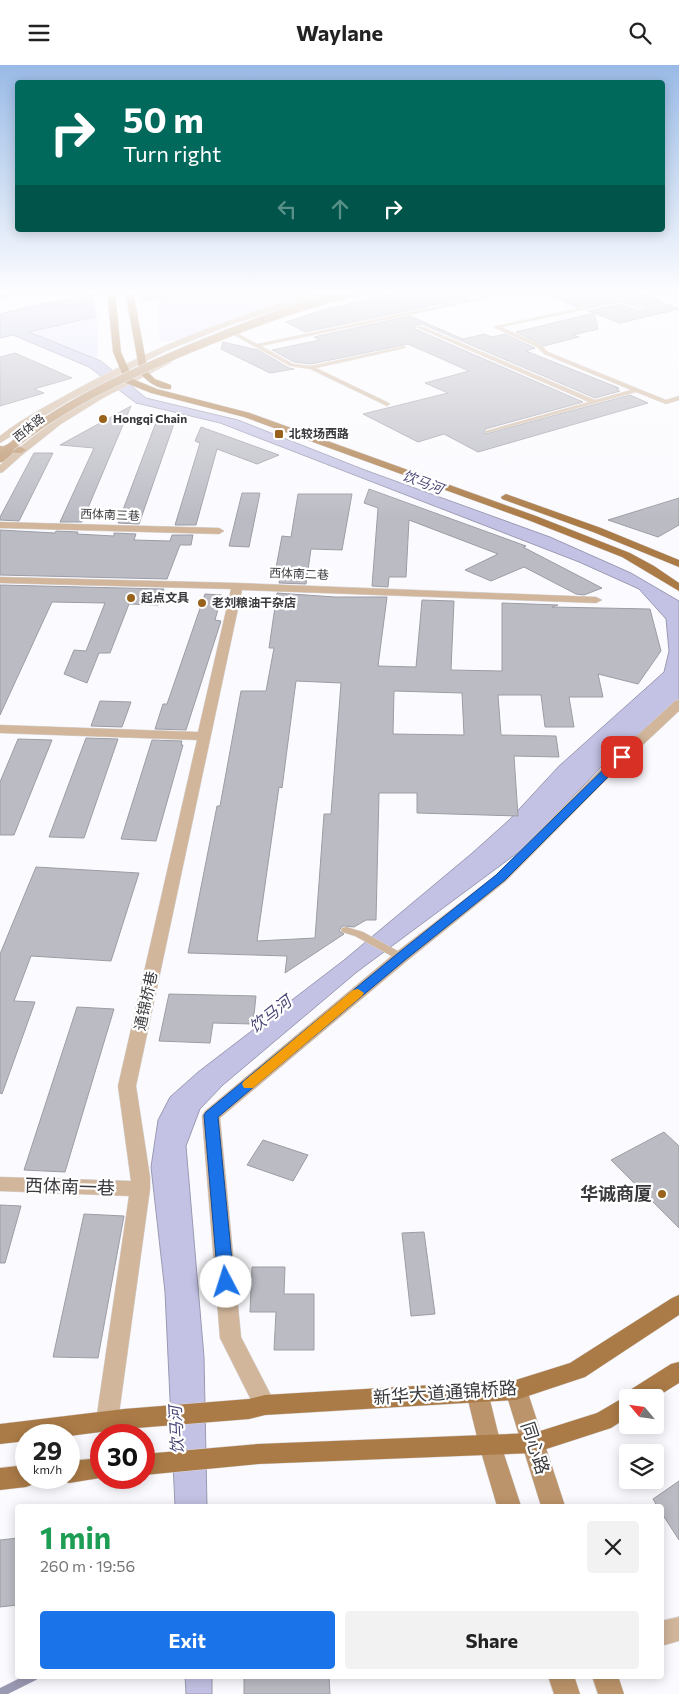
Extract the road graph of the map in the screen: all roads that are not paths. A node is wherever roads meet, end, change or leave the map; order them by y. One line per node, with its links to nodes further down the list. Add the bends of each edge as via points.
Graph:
1 (126, 367): 10 (street, 西体路)
2 (143, 367): 11 (main road)
3 (146, 367): 21 (street, bridge, via 77,403 34,430)
4 (158, 367): 11 (street, 西体路)
5 (305, 367): 9 (lane)
6 (315, 367): 9 (lane)
7 (512, 367): 15 (lane)
8 (580, 367): 13 (lane)
9 (311, 368): 16 (lane)
10 (122, 369): 12 (main road); 18 (street, 西体路)
11 (144, 373): 12 (street, 西体路); 25 (main road, via 160,385 276,416 597,530)
12 (129, 381): 20 (street, 西体路, via 56,422); 27 (main road, via 271,424 540,521)
13 (637, 390): 14 (lane, via 666,402); 15 (lane)
14 (679, 398)
15 (594, 402): 17 (lane)
16 (387, 404)
17 (488, 432)
18 (0, 440)
19 (0, 449): 20 (street)
20 (21, 450): 22 (street, 西体路)
21 (0, 457)
22 (0, 471)
23 (0, 525): 24 (street, 西体南三巷)
24 (219, 531)
25 (656, 555): 26 (main road); 28 (main road)
26 (679, 565)
27 (650, 567): 30 (main road); 32 (main road)
28 (679, 569)
29 (0, 580): 31 (street, 西体南二巷)
30 (679, 581)
31 (237, 586): 33 (street, 西体南二巷); 36 (street, 通锦桥巷)
32 (679, 587)
33 (596, 600)
34 (679, 704): 38 (street, via 500,878)
35 (0, 729): 36 (street)
36 (204, 736): 40 (street, 通锦桥巷, via 128,1086)
37 (346, 930): 38 (lane)
38 (401, 957): 46 (street, via 211,1115 231,1338)
39 (0, 1184): 40 (street, 西体南一巷)
40 (140, 1189): 48 (street, 通锦桥巷)
41 (679, 1304): 44 (main road, 新华大道通锦桥路, via 577,1370)
42 (679, 1371): 43 (main road)
43 (651, 1389)
44 (516, 1390): 45 (main road, 新华大道通锦桥路); 50 (street, 同心路)
45 (477, 1392): 46 (main road, 新华大道通锦桥路); 51 (street)
46 (257, 1407): 48 (main road, 新华大道通锦桥路)
47 (619, 1411): 50 (main road, via 603,1421)
48 (116, 1420): 49 (main road)
49 (0, 1434)
50 (534, 1443): 51 (main road); 56 (street, 同心路)
51 (490, 1445): 52 (main road, via 258,1454); 55 (street)
52 (155, 1464)
53 (15, 1477): 54 (main road)
54 (0, 1479)
55 (508, 1504)
56 (552, 1504)
57 (679, 1629): 58 (street)
58 (664, 1633)
59 (562, 1679): 61 (street)
60 (607, 1679): 62 (street)
61 (567, 1694)
62 (611, 1694)

